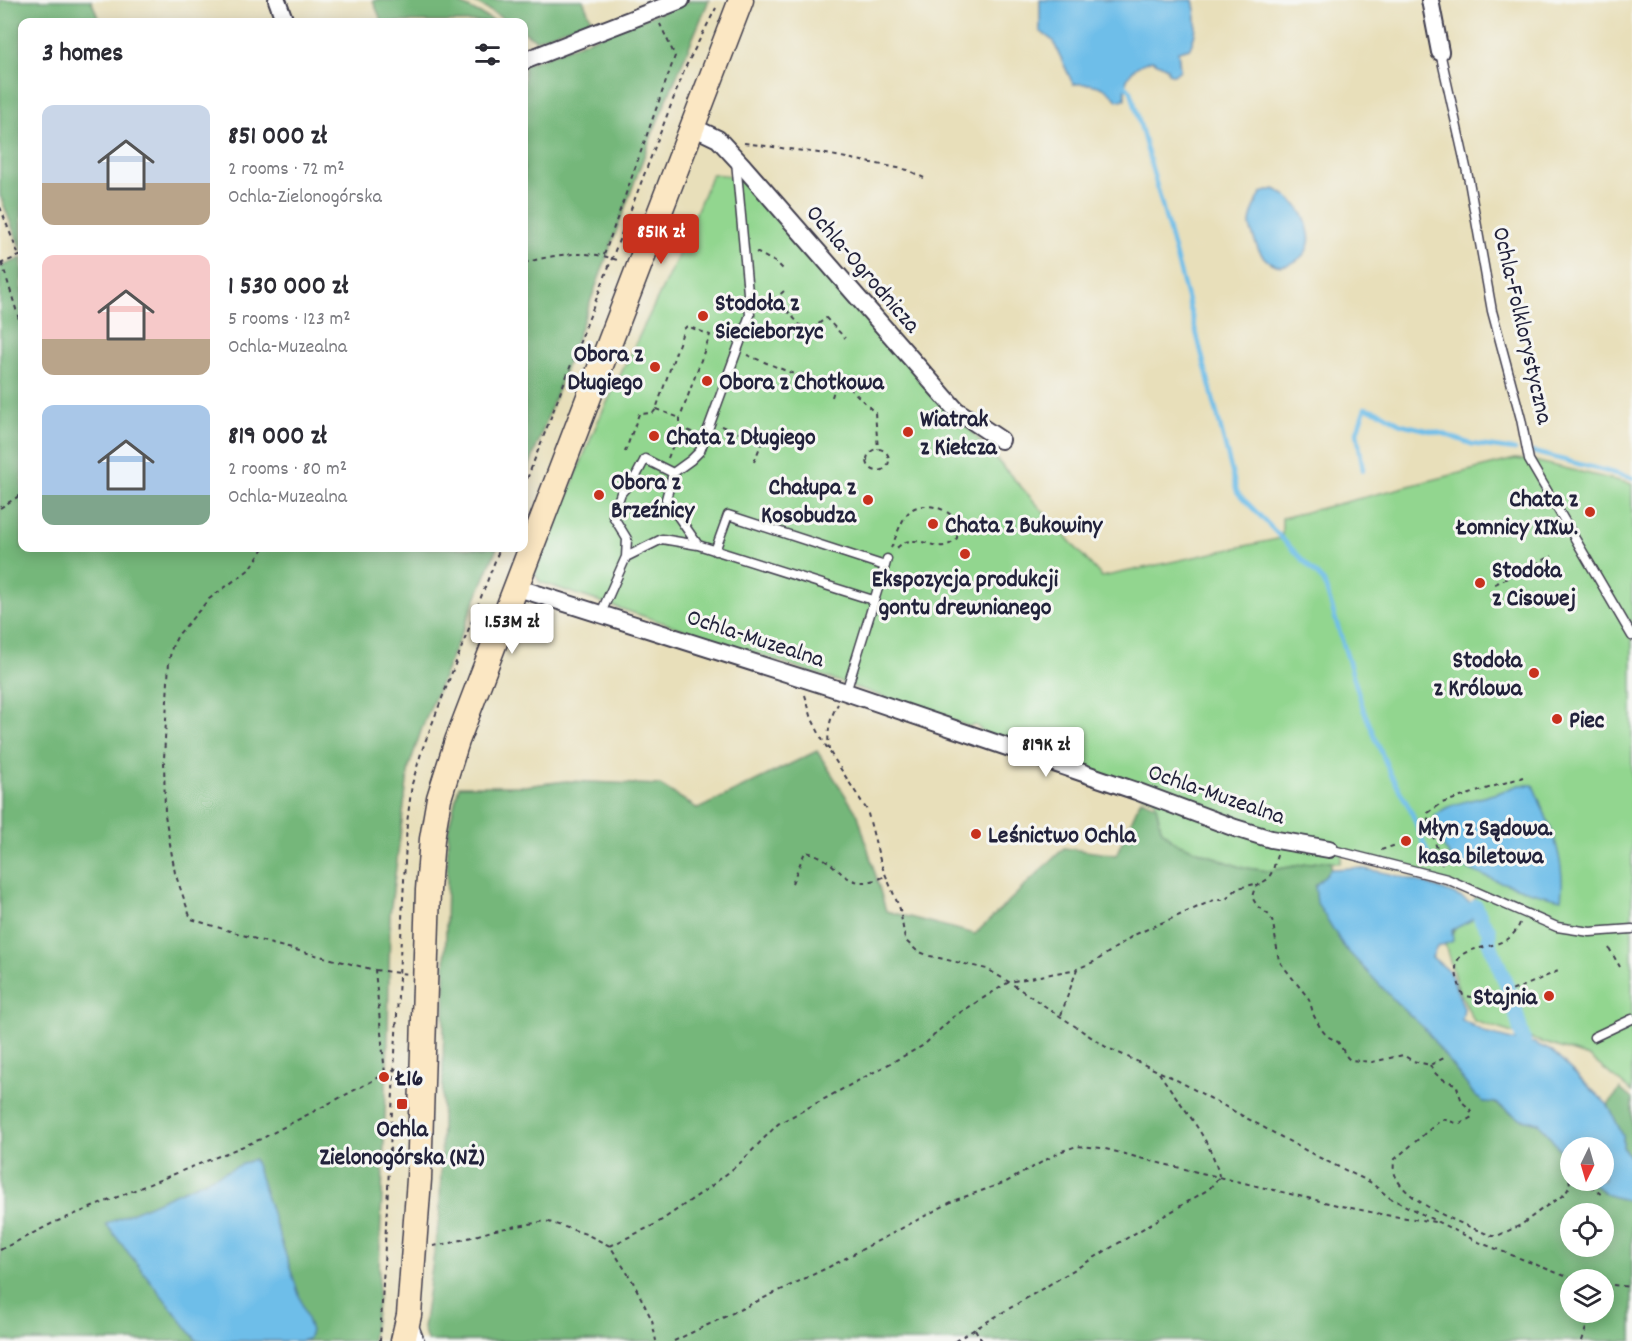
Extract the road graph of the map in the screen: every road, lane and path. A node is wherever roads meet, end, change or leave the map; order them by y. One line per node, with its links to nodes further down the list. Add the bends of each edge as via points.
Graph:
1 (277, 0): 7 (street)
2 (681, 0): 6 (street)
3 (741, 0): 10 (street)
4 (1430, 0): 8 (street, Ochla-Folklorystyczna)
5 (716, 8): 19 (path, via 686,66)
6 (654, 10): 9 (street); 17 (path, via 675,56)
7 (284, 18)
8 (1440, 52): 57 (lane, Ochla-Folklorystyczna, via 1492,311 1529,460)
9 (528, 59)
10 (693, 127): 11 (street, Ochla-Ogrodnicza); 53 (street)
11 (718, 138): 12 (street, Ochla-Ogrodnicza); 13 (path, via 908,170)
12 (735, 158): 15 (lane); 34 (street, Ochla-Ogrodnicza, via 956,410)
13 (924, 178)
14 (0, 207): 16 (path)
15 (743, 245): 22 (path); 26 (lane, via 750,315)
16 (18, 249)
17 (604, 255): 19 (path); 20 (path, via 553,255)
18 (18, 257): 21 (path)
19 (611, 258): 42 (path)
20 (528, 262)
21 (1, 264): 24 (path)
22 (785, 271)
23 (784, 291): 25 (path, via 776,298 807,333 826,318)
24 (18, 317)
25 (845, 338)
26 (737, 351): 27 (path, via 811,381); 31 (lane)
27 (836, 383): 28 (path); 37 (path, via 850,388 871,408 877,420)
28 (832, 397)
29 (656, 409): 30 (path); 30 (path, via 687,326 710,335); 38 (path, via 639,414)
30 (680, 418): 32 (path)
31 (711, 422): 33 (lane); 35 (path)
32 (680, 427): 33 (path); 40 (path)
33 (705, 437): 41 (lane, via 700,451)
34 (1001, 440)
35 (762, 442): 36 (path); 39 (path)
36 (780, 449)
37 (878, 449): 37 (path, via 870,452 867,462 871,469 879,471 887,466 889,458)
38 (625, 452)
39 (754, 462)
40 (664, 468): 41 (lane); 49 (lane, via 645,459 621,493 613,516 627,539)
41 (673, 473): 45 (lane, via 666,499)
42 (528, 476)
43 (18, 497): 44 (path)
44 (0, 508)
45 (698, 546): 46 (lane); 49 (lane, via 662,539)
46 (715, 551): 51 (lane, via 728,515); 55 (lane)
47 (261, 552): 72 (path, via 250,569 209,599 172,647 164,759 165,815 175,873 192,918 272,944)
48 (498, 552): 54 (path)
49 (626, 556): 56 (lane)
50 (1552, 556): 52 (path)
51 (887, 559): 51 (path, via 906,542 951,545 957,538 953,516 941,509 917,507 908,513); 55 (lane)
52 (1496, 584)
53 (515, 587): 56 (street, Ochla-Muzealna); 75 (street, via 439,798 430,856)
54 (480, 600)
55 (873, 600): 59 (lane)
56 (601, 613): 59 (street, Ochla-Muzealna)
57 (1632, 636)
58 (804, 690): 60 (path)
59 (846, 692): 60 (path, via 832,714); 62 (street, Ochla-Muzealna)
60 (830, 752): 65 (path, via 867,810)
61 (1523, 777): 64 (path, via 1442,803 1428,813)
62 (1280, 841): 63 (street, Ochla-Muzealna); 67 (path, via 1273,870 1265,882)
63 (1329, 849): 68 (lane, Ochla-Muzealna, via 1447,879)
64 (1442, 867)
65 (886, 876): 66 (path, via 863,883 854,881 814,853 805,852); 76 (path, via 900,909 905,940 916,951 987,969)
66 (792, 884)
67 (1258, 884): 73 (path, via 1238,888 1225,900 1214,900 1134,935); 81 (path, via 1252,897 1273,923 1279,961 1309,999 1321,1029 1338,1042 1347,1057 1372,1062 1399,1055)
68 (1521, 911): 69 (lane, Ochla-Muzealna, via 1557,927 1590,932); 74 (path, via 1520,926 1514,934 1496,945 1467,950 1460,957 1455,967 1463,995 1476,999 1505,992)
69 (1632, 929)
70 (1609, 948): 71 (path)
71 (1620, 967)
72 (375, 969): 75 (path); 83 (path)
73 (1077, 969): 76 (path); 77 (path)
74 (1560, 970)
75 (426, 975): 95 (street, via 419,1179)
76 (1009, 982): 77 (path); 90 (path, via 953,1017 924,1045 778,1124 710,1187 656,1224)
77 (1060, 1016): 82 (path, via 1106,1047)
78 (1632, 1019): 79 (lane)
79 (1594, 1037)
80 (1444, 1058): 81 (path)
81 (1430, 1065): 85 (path, via 1443,1081 1456,1084 1461,1102 1470,1109 1472,1117 1461,1124 1442,1119 1395,1159 1394,1175 1406,1193 1497,1236 1521,1225)
82 (1159, 1073): 84 (path, via 1207,1145); 88 (path, via 1370,1182 1390,1198)
83 (385, 1074): 91 (path, via 261,1139 53,1223); 98 (path, via 395,1068)
84 (1219, 1177): 88 (path); 97 (path, via 1209,1189); 102 (path, via 1102,1148 1077,1146 1006,1182 953,1201)
85 (1567, 1191)
86 (1598, 1191): 87 (path)
87 (1602, 1194)
88 (1437, 1223): 92 (path)
89 (432, 1246): 90 (path, via 546,1221)
90 (610, 1246): 101 (path, via 652,1320)
91 (0, 1250)
92 (1560, 1274)
93 (1614, 1285): 94 (path)
94 (1632, 1287)
95 (409, 1315): 99 (street); 100 (lane)
96 (1588, 1323): 105 (path)
97 (975, 1329): 103 (path); 104 (path)
98 (380, 1341)
99 (403, 1341)
100 (420, 1341)
101 (656, 1341)
102 (674, 1341)
103 (955, 1341)
104 (982, 1341)
105 (1582, 1341)

